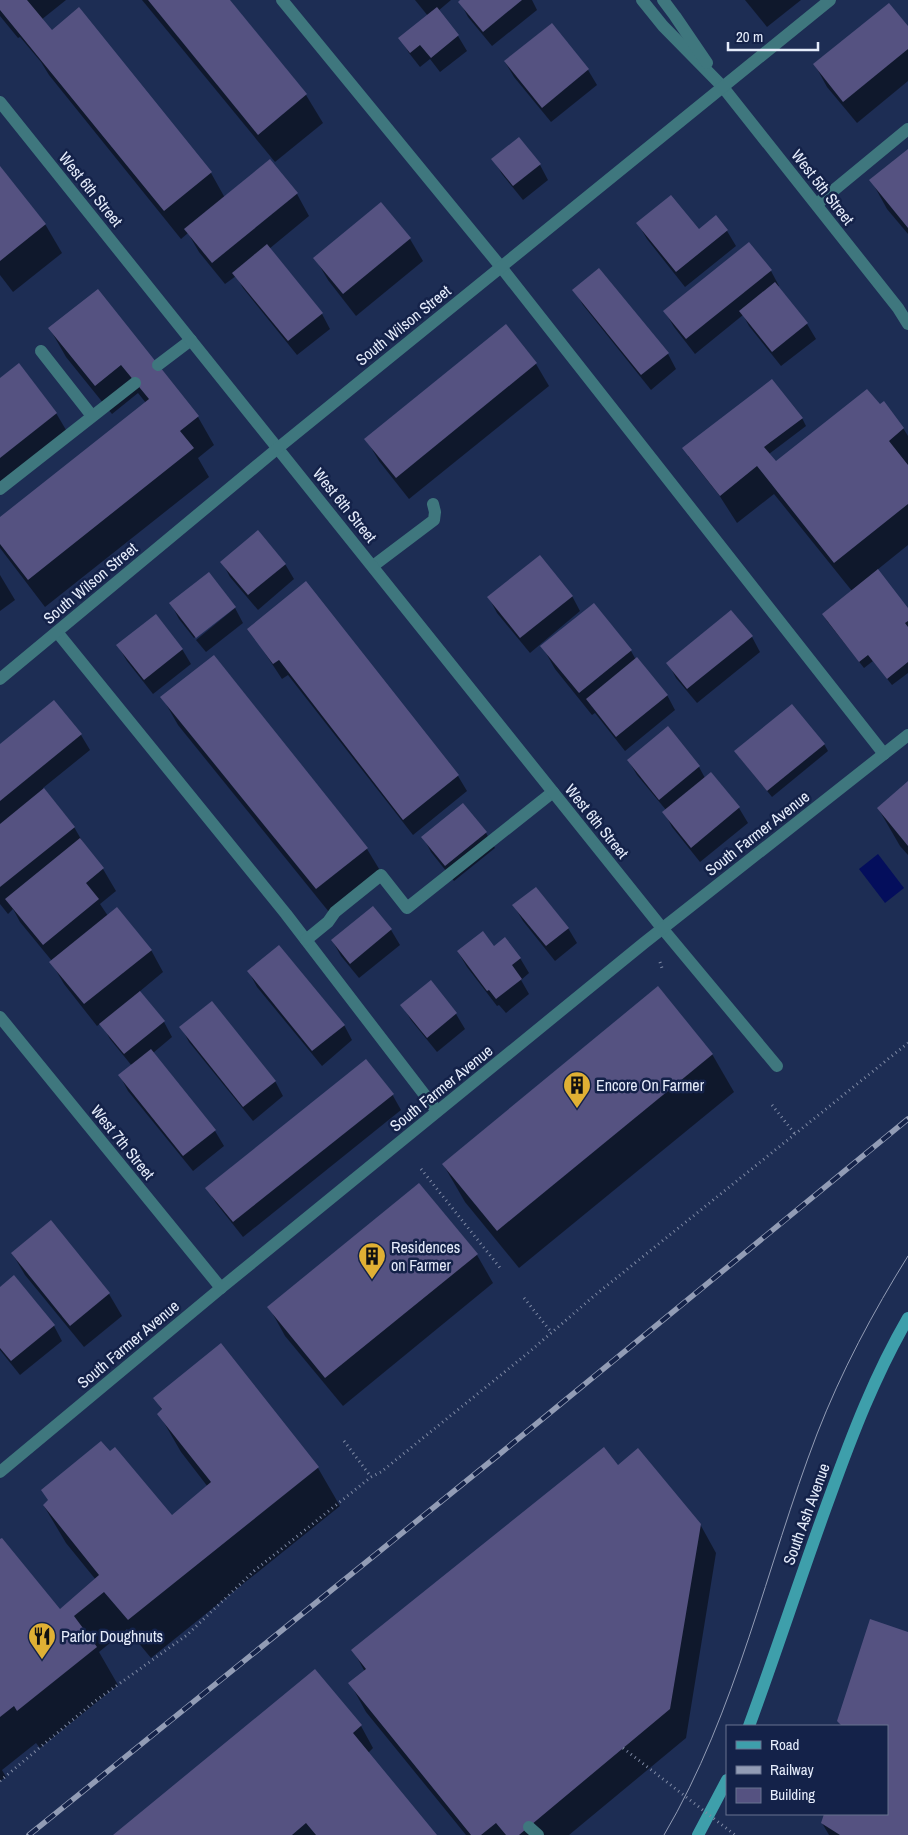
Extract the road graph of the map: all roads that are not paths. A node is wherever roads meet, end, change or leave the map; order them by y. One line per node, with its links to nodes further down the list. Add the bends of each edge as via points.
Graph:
1 (282, 0): 9 (street)
2 (642, 0): 5 (street, West 5th Street)
3 (663, 0): 5 (street, West 5th Street)
4 (830, 0): 5 (street, South Wilson Street)
5 (722, 86): 8 (street, West 5th Street); 9 (street, South Wilson Street)
6 (0, 102): 12 (street, West 6th Street)
7 (908, 129): 8 (street)
8 (817, 204): 10 (street, West 5th Street)
9 (501, 267): 17 (street, South Wilson Street); 24 (street)
10 (903, 312): 11 (street, West 5th Street)
11 (908, 324)
12 (191, 340): 14 (street); 17 (street, West 6th Street)
13 (41, 351): 16 (street)
14 (158, 365)
15 (135, 383): 16 (street)
16 (92, 416): 18 (street)
17 (278, 448): 20 (street, West 6th Street); 21 (street, South Wilson Street)
18 (0, 488)
19 (433, 504): 20 (street, via 434,520)
20 (373, 566): 25 (street, West 6th Street)
21 (57, 632): 22 (street, South Wilson Street); 27 (street)
22 (0, 679)
23 (908, 735): 24 (street, South Farmer Avenue)
24 (884, 754): 26 (street, South Farmer Avenue)
25 (554, 792): 26 (street, West 6th Street); 27 (street, via 407,908 381,875)
26 (662, 928): 29 (street, West 6th Street); 30 (street, South Farmer Avenue)
27 (306, 940): 30 (street)
28 (0, 1017): 31 (street, West 7th Street)
29 (777, 1066)
30 (437, 1112): 31 (street, South Farmer Avenue)
31 (220, 1288): 33 (street, South Farmer Avenue)
32 (908, 1318): 34 (street, South Ash Avenue, via 856,1424)
33 (0, 1472)
34 (749, 1725)
35 (726, 1782): 36 (street)
36 (698, 1835)

